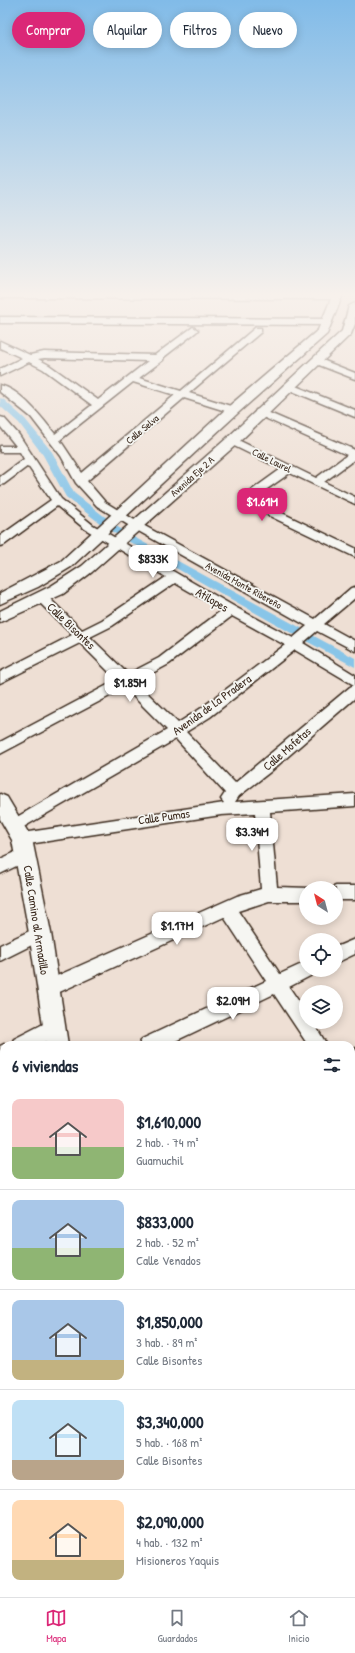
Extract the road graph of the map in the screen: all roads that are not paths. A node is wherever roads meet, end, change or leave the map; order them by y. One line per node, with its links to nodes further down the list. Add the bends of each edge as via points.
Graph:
1 (9, 369): 8 (street)
2 (49, 369): 14 (street)
3 (146, 369): 10 (street)
4 (214, 369): 13 (street, Calle Selva)
5 (279, 369): 15 (street, Avenida Eje 2 A)
6 (308, 369): 11 (street, Avenida Eje 2 A)
7 (336, 369): 9 (street)
8 (0, 373)
9 (355, 376)
10 (132, 379): 13 (street); 14 (street)
11 (288, 386): 16 (street, Avenida Eje 2 A); 17 (street)
12 (0, 388): 19 (street, Avenida Monte Ribereño, via 35,415)
13 (183, 395): 15 (street); 25 (street, Calle Selva)
14 (99, 405): 19 (street)
15 (233, 410): 30 (street, Avenida Eje 2 A)
16 (260, 412): 20 (street, Avenida Eje 2 A); 23 (street)
17 (355, 414)
18 (0, 420): 22 (street, Atilopes)
19 (55, 440): 25 (street, Avenida Monte Ribereño)
20 (232, 441): 24 (street, Calle Laurel); 31 (street, Avenida Eje 2 A)
21 (0, 449): 22 (street)
22 (26, 454): 26 (street); 28 (street, Atilopes)
23 (355, 454): 27 (street)
24 (289, 468): 27 (street, Calle Laurel); 35 (street, via 253,494 249,501)
25 (80, 481): 30 (street, Avenida Monte Ribereño, via 101,504)
26 (0, 482)
27 (317, 482): 29 (street, Calle Laurel)
28 (57, 501): 32 (street, Atilopes, via 88,527); 33 (street)
29 (355, 501)
30 (120, 515): 31 (street, Avenida Monte Ribereño); 32 (street, Avenida Eje 2 A)
31 (137, 526): 34 (street, Avenida Eje 2 A); 42 (street, Avenida Monte Ribereño)
32 (100, 533): 34 (street, Atilopes); 39 (street, Avenida Eje 2 A, via 66,564)
33 (0, 542)
34 (117, 544): 36 (street, Atilopes); 38 (street, Avenida Eje 2 A, via 74,579)
35 (355, 553)
36 (174, 578): 40 (street, Atilopes); 43 (street)
37 (355, 591): 42 (street, Avenida de La Pradera)
38 (42, 598): 41 (street, Avenida Eje 2 A); 43 (street, Calle Bisontes)
39 (0, 599)
40 (231, 610): 44 (street, Atilopes); 48 (street, via 164,661)
41 (0, 617)
42 (316, 625): 44 (street, Avenida de La Pradera); 45 (street, Avenida Monte Ribereño)
43 (83, 637): 46 (street); 48 (street, Calle Bisontes)
44 (294, 644): 47 (street, Atilopes); 50 (street, Avenida de La Pradera, via 205,713)
45 (355, 647)
46 (0, 678)
47 (355, 680)
48 (126, 681): 50 (street, Calle Bisontes); 51 (street)
49 (355, 690): 52 (street, Calle Mofetas)
50 (177, 731): 52 (street, Calle Bisontes); 57 (street, Avenida de La Pradera)
51 (0, 749)
52 (234, 792): 56 (street, Calle Mofetas)
53 (355, 800): 55 (street, Calle Pumas)
54 (0, 802): 57 (street, Calle Camino al Armadillo)
55 (262, 807): 56 (street, Calle Pumas); 60 (street)
56 (221, 809): 57 (street, Calle Pumas)
57 (21, 839): 58 (street, Avenida de La Pradera); 64 (street, Calle Camino al Armadillo)
58 (0, 867)
59 (355, 893): 62 (street)
60 (269, 894): 61 (street); 63 (street)
61 (299, 894)
62 (343, 894)
63 (227, 908): 69 (street); 70 (street)
64 (40, 933): 67 (street); 70 (street, Calle Camino al Armadillo)
65 (355, 946): 66 (street)
66 (343, 952)
67 (0, 953)
68 (299, 973): 69 (street)
69 (277, 983): 73 (street); 74 (street)
70 (47, 989): 71 (street, Calle Camino al Armadillo)
71 (55, 1036): 72 (street)
72 (36, 1041)
73 (156, 1041)
74 (315, 1041)

